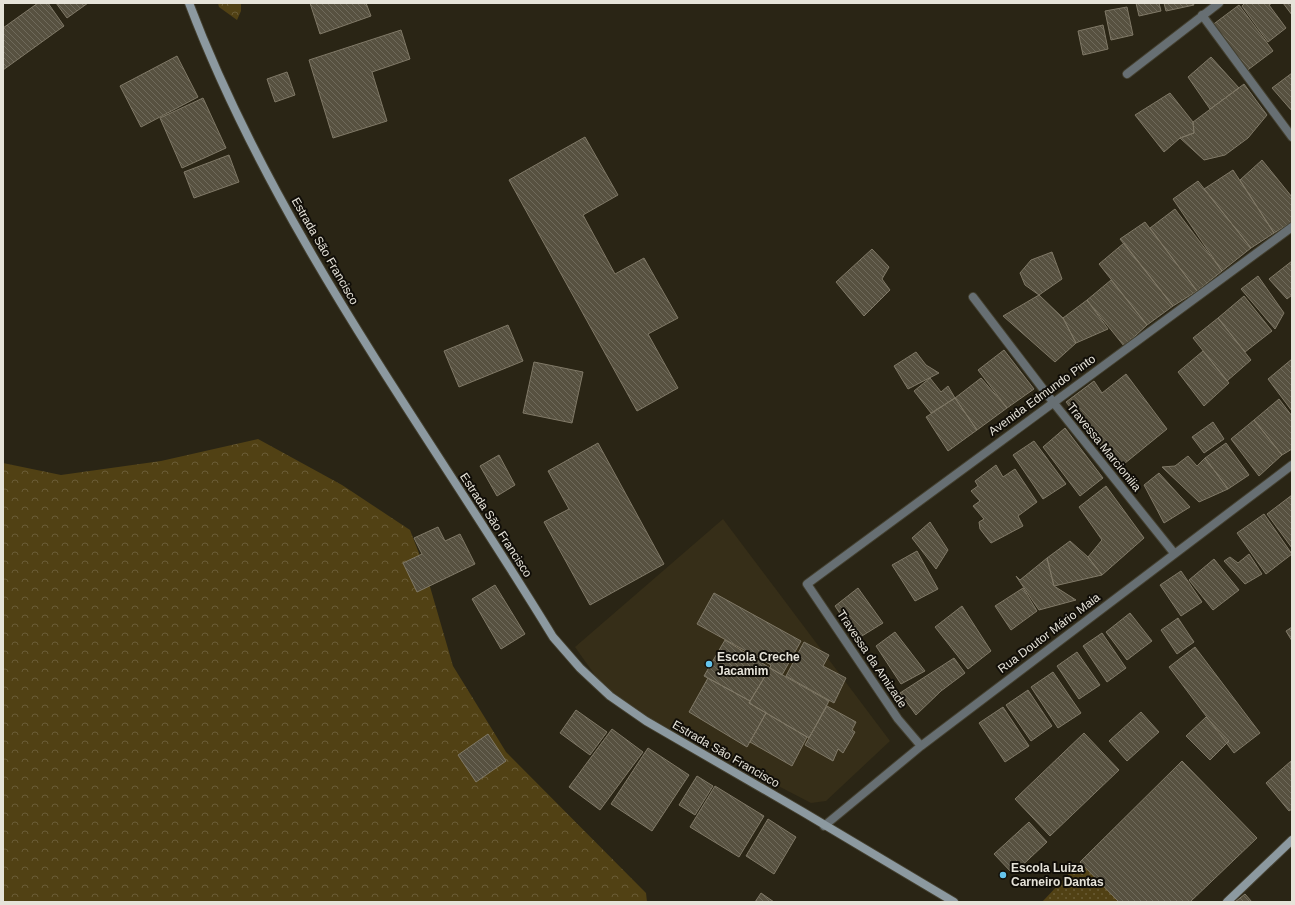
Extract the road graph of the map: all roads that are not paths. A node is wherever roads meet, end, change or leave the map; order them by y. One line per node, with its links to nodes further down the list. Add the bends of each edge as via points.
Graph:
1 (189, 3): 13 (street, Estrada São Francisco, via 235,110 328,281 414,421 553,637 580,668 610,696 646,721)
2 (1219, 3): 3 (street)
3 (1202, 15): 4 (street); 5 (street)
4 (1127, 74)
5 (1292, 137)
6 (1292, 227): 8 (street, Avenida Edmundo Pinto)
7 (973, 297): 8 (street, Travessa Marcionilia)
8 (1053, 402): 10 (street, Travessa Marcionilia); 11 (street, Avenida Edmundo Pinto)
9 (1292, 465): 10 (street, Rua Doutor Mário Maia)
10 (1174, 553): 12 (street, Rua Doutor Mário Maia)
11 (807, 584): 12 (street, Travessa da Amizade, via 898,719)
12 (921, 746): 13 (street, Rua Doutor Mário Maia)
13 (824, 826): 15 (street, Estrada São Francisco)
14 (1292, 840): 16 (street)
15 (954, 902)
16 (1227, 902)

